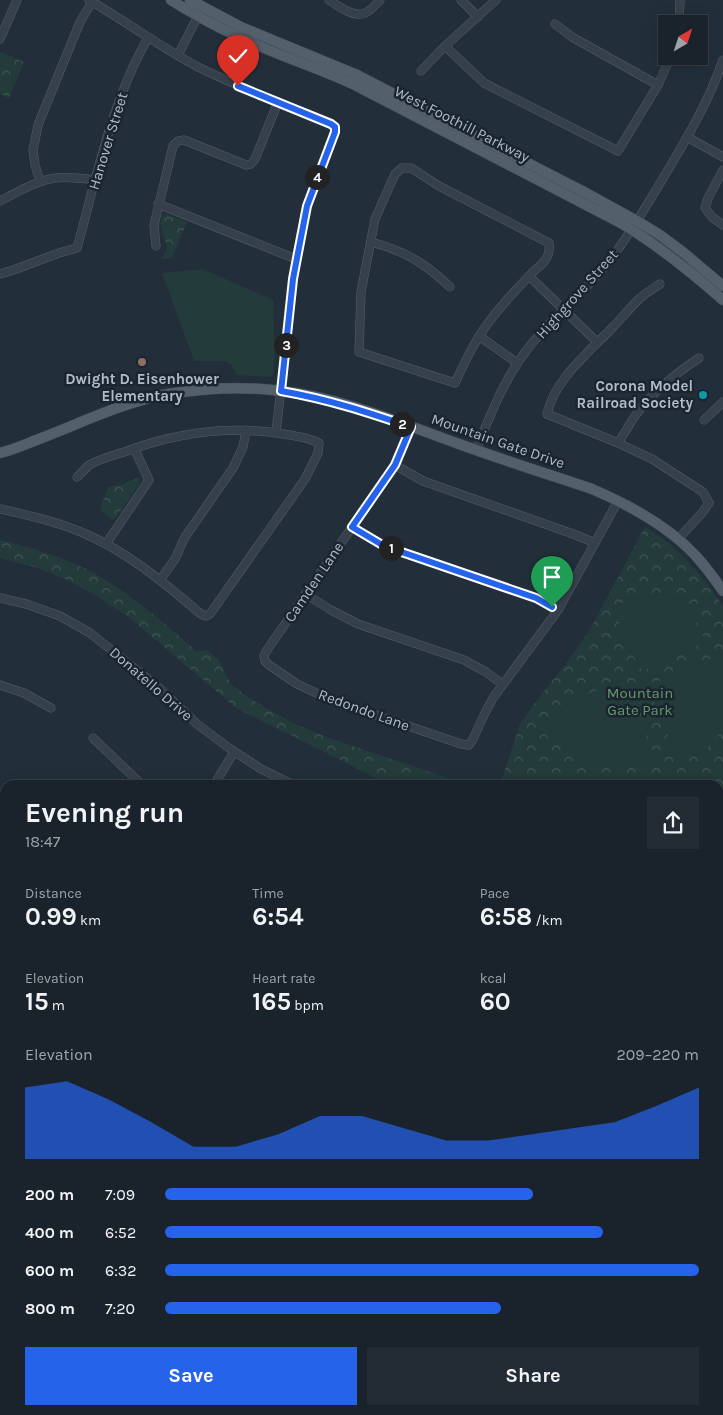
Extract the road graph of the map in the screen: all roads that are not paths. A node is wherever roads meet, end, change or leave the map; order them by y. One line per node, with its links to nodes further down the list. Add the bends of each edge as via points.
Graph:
1 (17, 0): 15 (street)
2 (171, 0): 11 (main road, West Foothill Parkway)
3 (190, 0): 30 (main road, West Foothill Parkway, via 241,27 355,74 560,180)
4 (329, 0): 5 (street, via 359,15 369,11)
5 (380, 0)
6 (461, 0): 12 (street)
7 (496, 0): 12 (street)
8 (680, 0): 10 (street)
9 (90, 1): 14 (street); 27 (street, via 38,125 33,150)
10 (679, 15)
11 (198, 16): 17 (street); 30 (main road, West Foothill Parkway, via 237,36 355,85)
12 (478, 17): 16 (street)
13 (555, 24): 21 (street, via 572,37)
14 (148, 38): 17 (street); 26 (street, Hanover Street, via 136,58 114,115)
15 (0, 39)
16 (445, 46): 20 (street); 21 (street, via 484,83 618,151)
17 (178, 55): 22 (street, via 238,86)
18 (723, 60): 23 (street, Highgrove Street, via 714,86)
19 (667, 65): 21 (street)
20 (421, 71)
21 (658, 85)
22 (278, 102): 29 (street, via 256,159 251,164 246,165 184,140 178,141 173,146); 34 (street, via 335,127 307,206)
23 (687, 137): 24 (street); 30 (street, Highgrove Street)
24 (723, 157)
25 (723, 170): 31 (street, via 705,208)
26 (96, 180): 27 (street, via 58,178); 35 (street, Hanover Street, via 77,248)
27 (40, 181): 28 (street)
28 (0, 201)
29 (158, 204): 33 (street, via 154,225); 34 (street)
30 (635, 225): 38 (main road, West Foothill Parkway, via 660,235); 40 (main road, West Foothill Parkway); 41 (street, Highgrove Street, via 606,266)
31 (723, 225)
32 (371, 242): 36 (street, via 376,219 395,174 402,168 411,168 549,243 547,259); 39 (street, via 393,248 416,260); 42 (street, via 361,292 359,352 455,383)
33 (156, 246)
34 (296, 259): 46 (street)
35 (0, 274)
36 (530, 276): 41 (street); 42 (street)
37 (660, 284): 43 (street, via 640,298)
38 (723, 286)
39 (450, 287)
40 (723, 300)
41 (563, 310): 43 (street); 45 (street, Highgrove Street)
42 (479, 336): 45 (street)
43 (597, 342): 52 (street, via 569,373 550,403 547,414)
44 (698, 358): 52 (street, via 646,402)
45 (517, 363): 54 (street, Highgrove Street)
46 (281, 391): 49 (main road, Mountain Gate Drive, via 314,396); 51 (street); 55 (main road, Mountain Gate Drive, via 227,388 167,394 116,409)
47 (723, 402): 48 (street)
48 (704, 420)
49 (411, 427): 54 (main road, Mountain Gate Drive); 56 (street, Camden Lane)
50 (246, 430): 51 (street); 53 (street, via 187,434); 64 (street, via 243,447 233,468 185,537)
51 (276, 432): 64 (street, via 312,439 319,443 318,454 305,479 210,614 202,614)
52 (618, 443): 61 (street, via 652,459 703,492 709,503)
53 (134, 448): 57 (street, via 90,465); 63 (street, via 149,480)
54 (476, 450): 58 (main road, Mountain Gate Drive, via 592,489)
55 (0, 453)
56 (395, 465): 60 (street, Camden Lane); 62 (street, via 423,482)
57 (77, 477)
58 (618, 501): 61 (main road, Mountain Gate Drive); 62 (street)
59 (0, 509): 63 (street, via 55,523)
60 (352, 527): 66 (street, Camden Lane); 68 (street, via 384,546 536,598)
61 (678, 539): 65 (main road, Mountain Gate Drive)
62 (595, 543): 68 (street)
63 (106, 544): 64 (street)
64 (160, 580)
65 (723, 591)
66 (305, 594): 69 (street, Camden Lane, via 267,650); 70 (street, via 358,624 464,660)
67 (0, 598): 74 (street, Donatello Drive, via 60,616 90,632)
68 (558, 610): 70 (street)
69 (265, 661): 70 (street, Redondo Lane, via 297,684 329,699 469,745)
70 (502, 684)
71 (0, 686): 72 (street, via 24,693)
72 (52, 708)
73 (93, 738): 75 (street)
74 (234, 752): 76 (street); 77 (street, Donatello Drive)
75 (137, 780)
76 (217, 780)
77 (284, 780)

